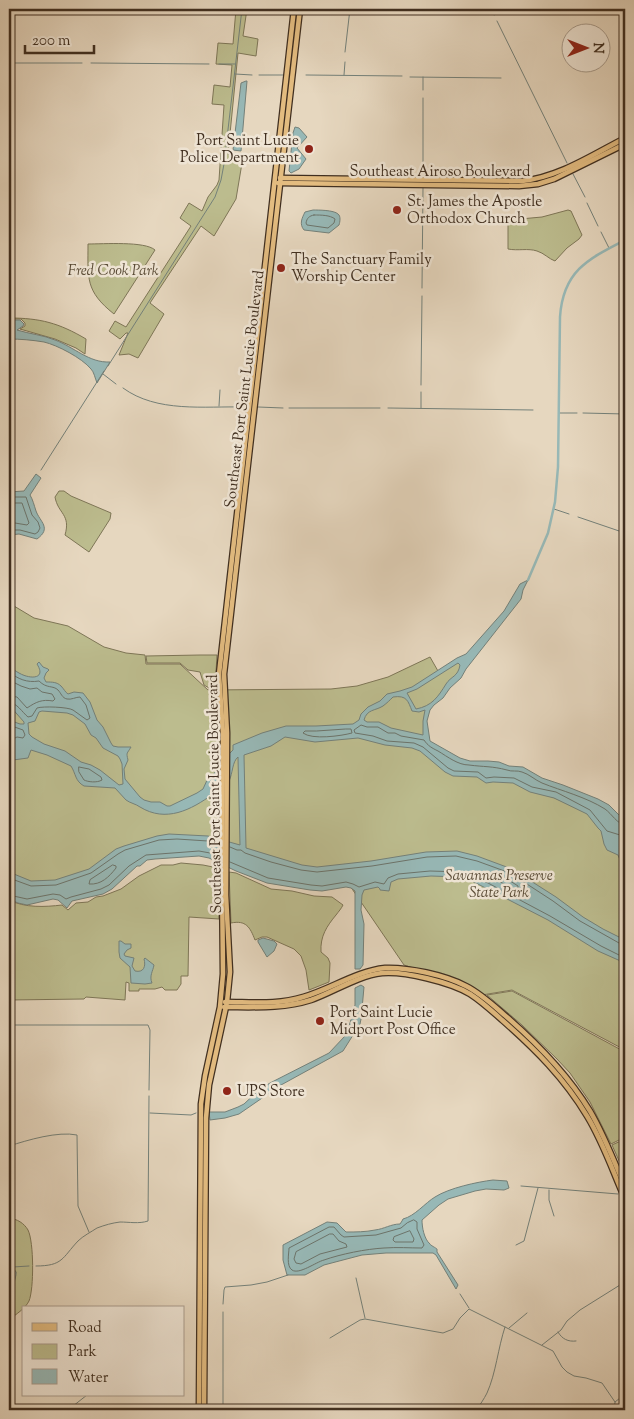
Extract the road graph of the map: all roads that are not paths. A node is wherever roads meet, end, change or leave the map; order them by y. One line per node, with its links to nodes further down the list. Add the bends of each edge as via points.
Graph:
1 (294, 9): 3 (main road)
2 (300, 9): 5 (main road)
3 (293, 19): 4 (main road); 5 (main road)
4 (292, 25): 6 (main road); 7 (main road)
5 (298, 25): 6 (main road)
6 (297, 33): 7 (main road)
7 (288, 93): 11 (main road); 11 (main road, via 287,128)
8 (625, 138): 10 (main road, Southeast Airoso Boulevard)
9 (625, 144): 10 (main road, Southeast Airoso Boulevard)
10 (602, 153): 11 (main road, Southeast Airoso Boulevard, via 555,179 519,186)
11 (278, 181): 12 (main road, Southeast Port Saint Lucie Boulevard); 13 (main road, Southeast Port Saint Lucie Boulevard)
12 (256, 346): 13 (main road); 14 (main road, Southeast Port Saint Lucie Boulevard)
13 (260, 355): 15 (main road, Southeast Port Saint Lucie Boulevard)
14 (221, 652): 15 (main road); 16 (main road, Southeast Port Saint Lucie Boulevard, via 219,685)
15 (225, 663): 16 (main road, Southeast Port Saint Lucie Boulevard)
16 (225, 747): 17 (main road, Southeast Port Saint Lucie Boulevard); 17 (main road, Southeast Port Saint Lucie Boulevard)
17 (224, 830): 18 (main road, Southeast Port Saint Lucie Boulevard)
18 (224, 875): 19 (main road, Southeast Port Saint Lucie Boulevard); 20 (main road, Southeast Port Saint Lucie Boulevard)
19 (222, 933): 20 (main road); 21 (main road, Southeast Port Saint Lucie Boulevard)
20 (229, 943): 22 (main road, Southeast Port Saint Lucie Boulevard)
21 (220, 1005): 22 (main road); 23 (main road, Southeast Port Saint Lucie Boulevard)
22 (226, 1005): 24 (main road, Southeast Port Saint Lucie Boulevard); 27 (main road, via 287,1001 365,972 386,968 424,973 464,985 537,1044 575,1088 605,1140); 28 (main road, via 287,1006 382,973 422,978 461,989 479,1000 527,1042 572,1092 605,1152)
23 (209, 1058): 24 (main road, via 205,1089); 25 (main road, Southeast Port Saint Lucie Boulevard)
24 (208, 1092): 26 (main road, Southeast Port Saint Lucie Boulevard)
25 (202, 1094): 26 (main road); 29 (main road, Southeast Port Saint Lucie Boulevard)
26 (206, 1118): 30 (main road, Southeast Port Saint Lucie Boulevard)
27 (625, 1187)
28 (625, 1199)
29 (199, 1410)
30 (204, 1410)

